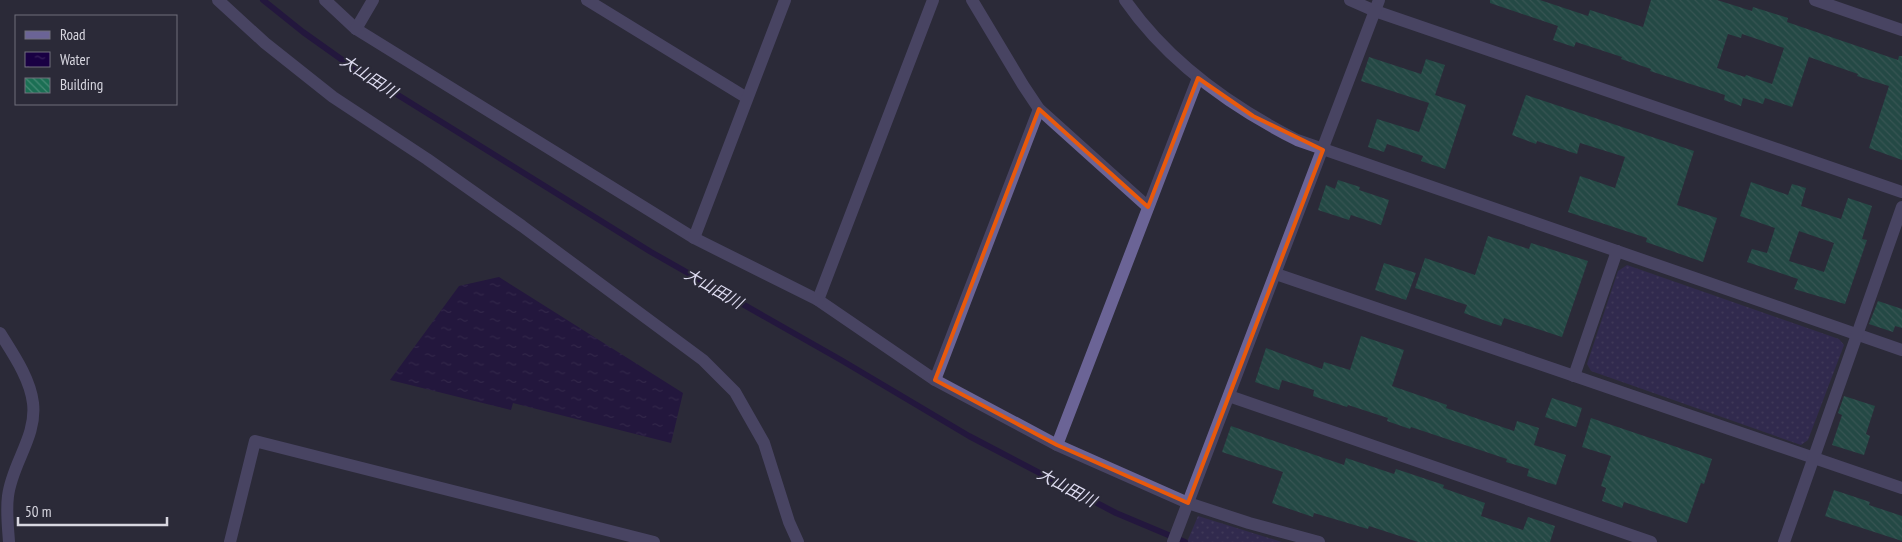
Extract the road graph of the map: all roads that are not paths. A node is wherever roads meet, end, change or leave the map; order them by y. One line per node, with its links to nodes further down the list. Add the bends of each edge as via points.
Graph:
1 (218, 0): 36 (street, via 265,43 333,97 522,226 703,360 734,392 764,443)
2 (325, 0): 12 (street)
3 (373, 0): 12 (street)
4 (587, 0): 15 (street)
5 (785, 0): 15 (street)
6 (933, 0): 24 (street)
7 (972, 0): 16 (street)
8 (1125, 0): 14 (street)
9 (1350, 0): 11 (street)
10 (1815, 0): 13 (street)
11 (1377, 6): 17 (street); 18 (street)
12 (356, 29): 21 (street)
13 (1902, 30)
14 (1198, 78): 17 (street, via 1253,116); 19 (street)
15 (747, 98): 21 (street)
16 (1039, 108): 19 (street); 29 (street)
17 (1322, 150): 22 (street); 23 (street)
18 (1902, 192)
19 (1148, 207): 31 (street)
20 (1902, 207): 26 (street)
21 (694, 238): 24 (street)
22 (1617, 251): 26 (street); 28 (street)
23 (1276, 274): 28 (street); 30 (street)
24 (818, 300): 29 (street)
25 (0, 334): 37 (street, via 28,384 33,403 27,443 8,495)
26 (1857, 334): 27 (street); 32 (street)
27 (1902, 350)
28 (1574, 376): 32 (street)
29 (935, 380): 31 (street)
30 (1229, 396): 34 (street); 42 (street)
31 (1057, 445): 34 (street)
32 (1814, 458): 33 (street); 43 (street)
33 (1902, 488)
34 (1188, 503): 40 (street); 41 (street)
35 (627, 539): 38 (street, via 255,441); 39 (street)
36 (797, 541)
37 (9, 542)
38 (230, 542)
39 (654, 542)
40 (1173, 542)
41 (1319, 542)
42 (1651, 542)
43 (1784, 542)

